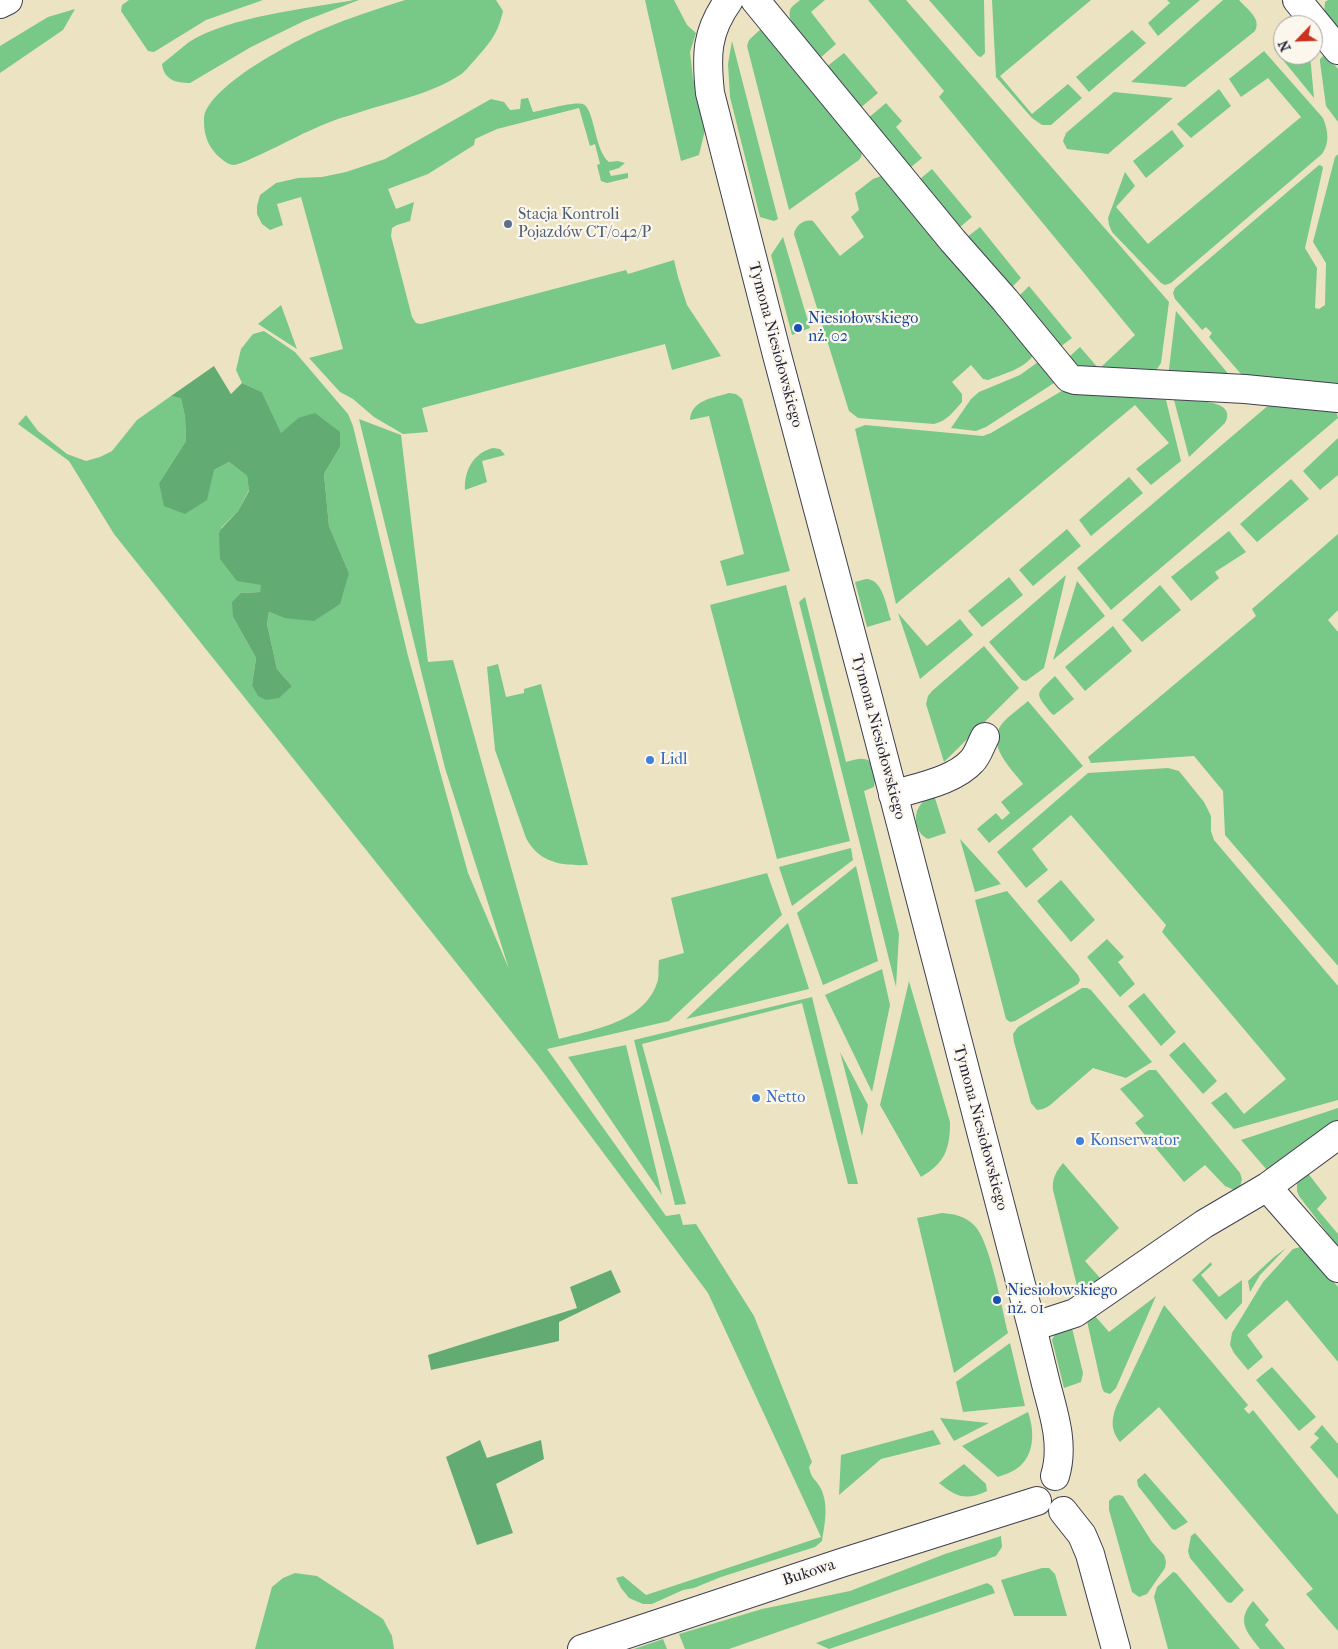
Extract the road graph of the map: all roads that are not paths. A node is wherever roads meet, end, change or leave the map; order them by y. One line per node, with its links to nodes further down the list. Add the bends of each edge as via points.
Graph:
1 (8, 0): 5 (street)
2 (729, 0): 9 (street, Tymona Niesiołowskiego, via 714,24 709,45 710,93)
3 (755, 0): 7 (street, via 1069,378)
4 (1298, 0): 6 (street)
5 (0, 4)
6 (1338, 50)
7 (1338, 398)
8 (985, 737): 9 (street, via 972,761 959,772)
9 (893, 795): 13 (street, Tymona Niesiołowskiego)
10 (1338, 1135): 11 (street)
11 (1267, 1188): 12 (street); 13 (street, via 1204,1224 1075,1313)
12 (1338, 1268)
13 (1032, 1327): 14 (street, Tymona Niesiołowskiego, via 1057,1426 1059,1466)
14 (1055, 1476): 15 (street, via 1040,1482 1035,1493); 16 (street, via 1066,1482 1072,1493 1069,1505)
15 (1037, 1500): 16 (street, via 1046,1511); 17 (street, Bukowa)
16 (1063, 1511): 18 (street, via 1082,1535 1090,1554)
17 (582, 1649)
18 (1116, 1649)

